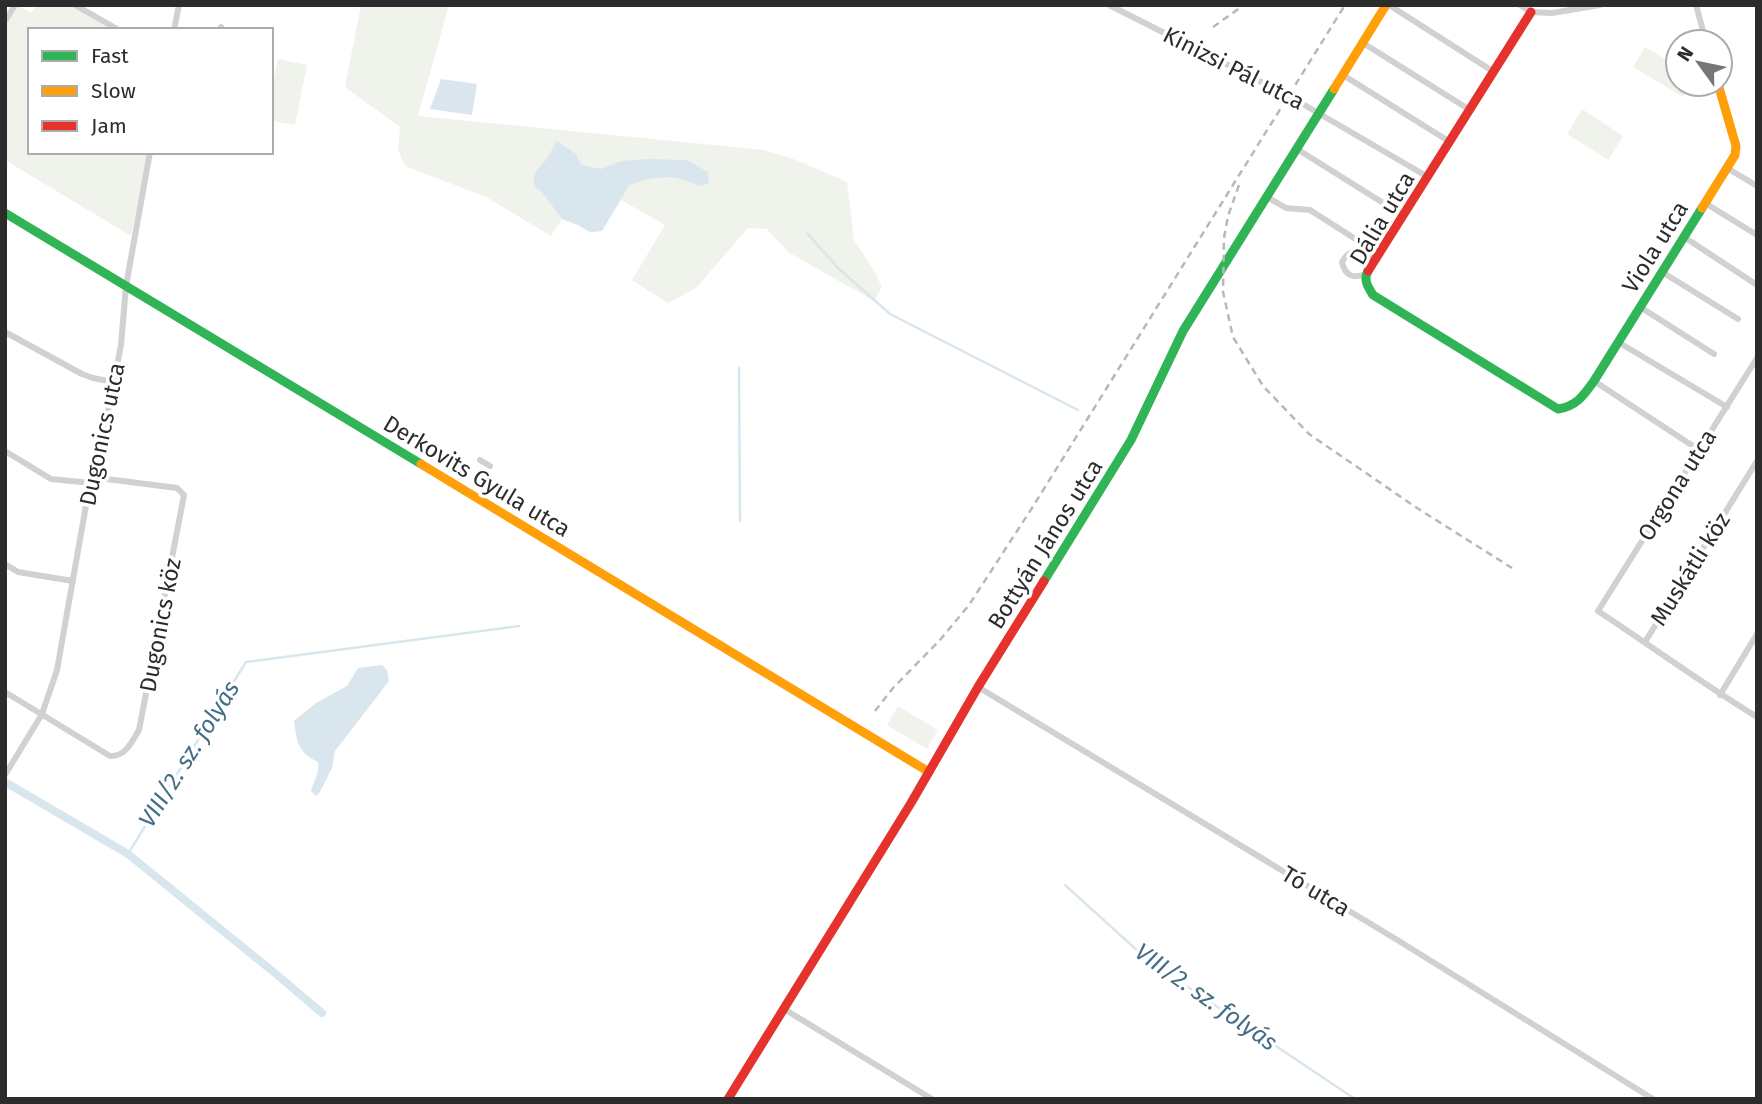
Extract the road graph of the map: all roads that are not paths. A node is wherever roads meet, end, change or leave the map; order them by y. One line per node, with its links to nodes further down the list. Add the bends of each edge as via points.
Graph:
1 (15, 5): 10 (street)
2 (75, 5): 11 (street)
3 (179, 5): 12 (street)
4 (1109, 5): 19 (street, Kinizsi Pál utca)
5 (1387, 5): 14 (street, Bottyán János utca); 15 (street)
6 (1520, 5): 9 (street)
7 (1600, 5): 9 (street)
8 (1696, 5): 13 (street)
9 (1531, 12): 15 (street, Dália utca)
10 (5, 21)
11 (115, 28)
12 (174, 28)
13 (1702, 28)
14 (1363, 43): 16 (street, Bottyán János utca); 18 (street)
15 (1494, 72): 18 (street, Dália utca)
16 (1343, 75): 19 (street, Bottyán János utca); 20 (street)
17 (1722, 98): 23 (street, Viola utca, via 1736,146)
18 (1470, 110): 20 (street, Dália utca)
19 (1320, 114): 21 (street, Bottyán János utca); 24 (street, Kinizsi Pál utca)
20 (1450, 142): 24 (street, Dália utca)
21 (1297, 149): 26 (street, Bottyán János utca); 29 (street)
22 (150, 154): 36 (street, Dugonics utca)
23 (1727, 168): 25 (street); 27 (street, Viola utca)
24 (1428, 177): 29 (street, Dália utca)
25 (1757, 186)
26 (1267, 197): 32 (street, via 1286,208 1310,210); 57 (street, Bottyán János utca, via 1183,331 1131,440)
27 (1705, 204): 30 (street); 31 (street, Viola utca)
28 (5, 213): 36 (street, Derkovits Gyula utca)
29 (1404, 216): 32 (street, Dália utca)
30 (1757, 235)
31 (1684, 237): 33 (street, Viola utca); 35 (street)
32 (1378, 255): 34 (street, Dália utca); 34 (street, via 1360,251 1345,256 1345,272)
33 (1662, 272): 37 (street, Viola utca); 38 (street)
34 (1366, 274): 46 (street, Dália utca, via 1373,295)
35 (1757, 285)
36 (126, 286): 44 (street, Dugonics utca); 62 (street, Derkovits Gyula utca)
37 (1640, 306): 40 (street, Viola utca); 41 (street)
38 (1738, 319)
39 (6, 332): 44 (street, via 82,374)
40 (1618, 342): 43 (street, Viola utca); 45 (street)
41 (1714, 354)
42 (1757, 358): 45 (street, Orgona utca)
43 (1594, 381): 46 (street, Viola utca, via 1577,403); 47 (street)
44 (113, 382): 52 (street, Dugonics utca)
45 (1727, 407): 47 (street, Orgona utca)
46 (1558, 409)
47 (1699, 450): 56 (street, Orgona utca, via 1598,611)
48 (5, 452): 52 (street, via 51,479)
49 (480, 460): 51 (street)
50 (1757, 461): 56 (street, Muskátli köz)
51 (490, 466)
52 (91, 480): 54 (street, Dugonics utca); 60 (street, Dugonics köz, via 177,488 184,495 144,712 135,737 124,753 115,757)
53 (5, 564): 54 (street, via 18,572)
54 (73, 581): 60 (street, Dugonics utca, via 57,670)
55 (1757, 634): 59 (street)
56 (1645, 642): 59 (street)
57 (978, 687): 62 (street, Bottyán János utca); 67 (street, Tó utca)
58 (5, 692): 60 (street)
59 (1720, 695): 61 (street)
60 (42, 714): 63 (street, Dugonics utca)
61 (1757, 718)
62 (929, 772): 64 (street, Bottyán János utca)
63 (5, 775)
64 (784, 1009): 65 (street, Bottyán János utca); 66 (street)
65 (728, 1099)
66 (932, 1099)
67 (1653, 1099)

